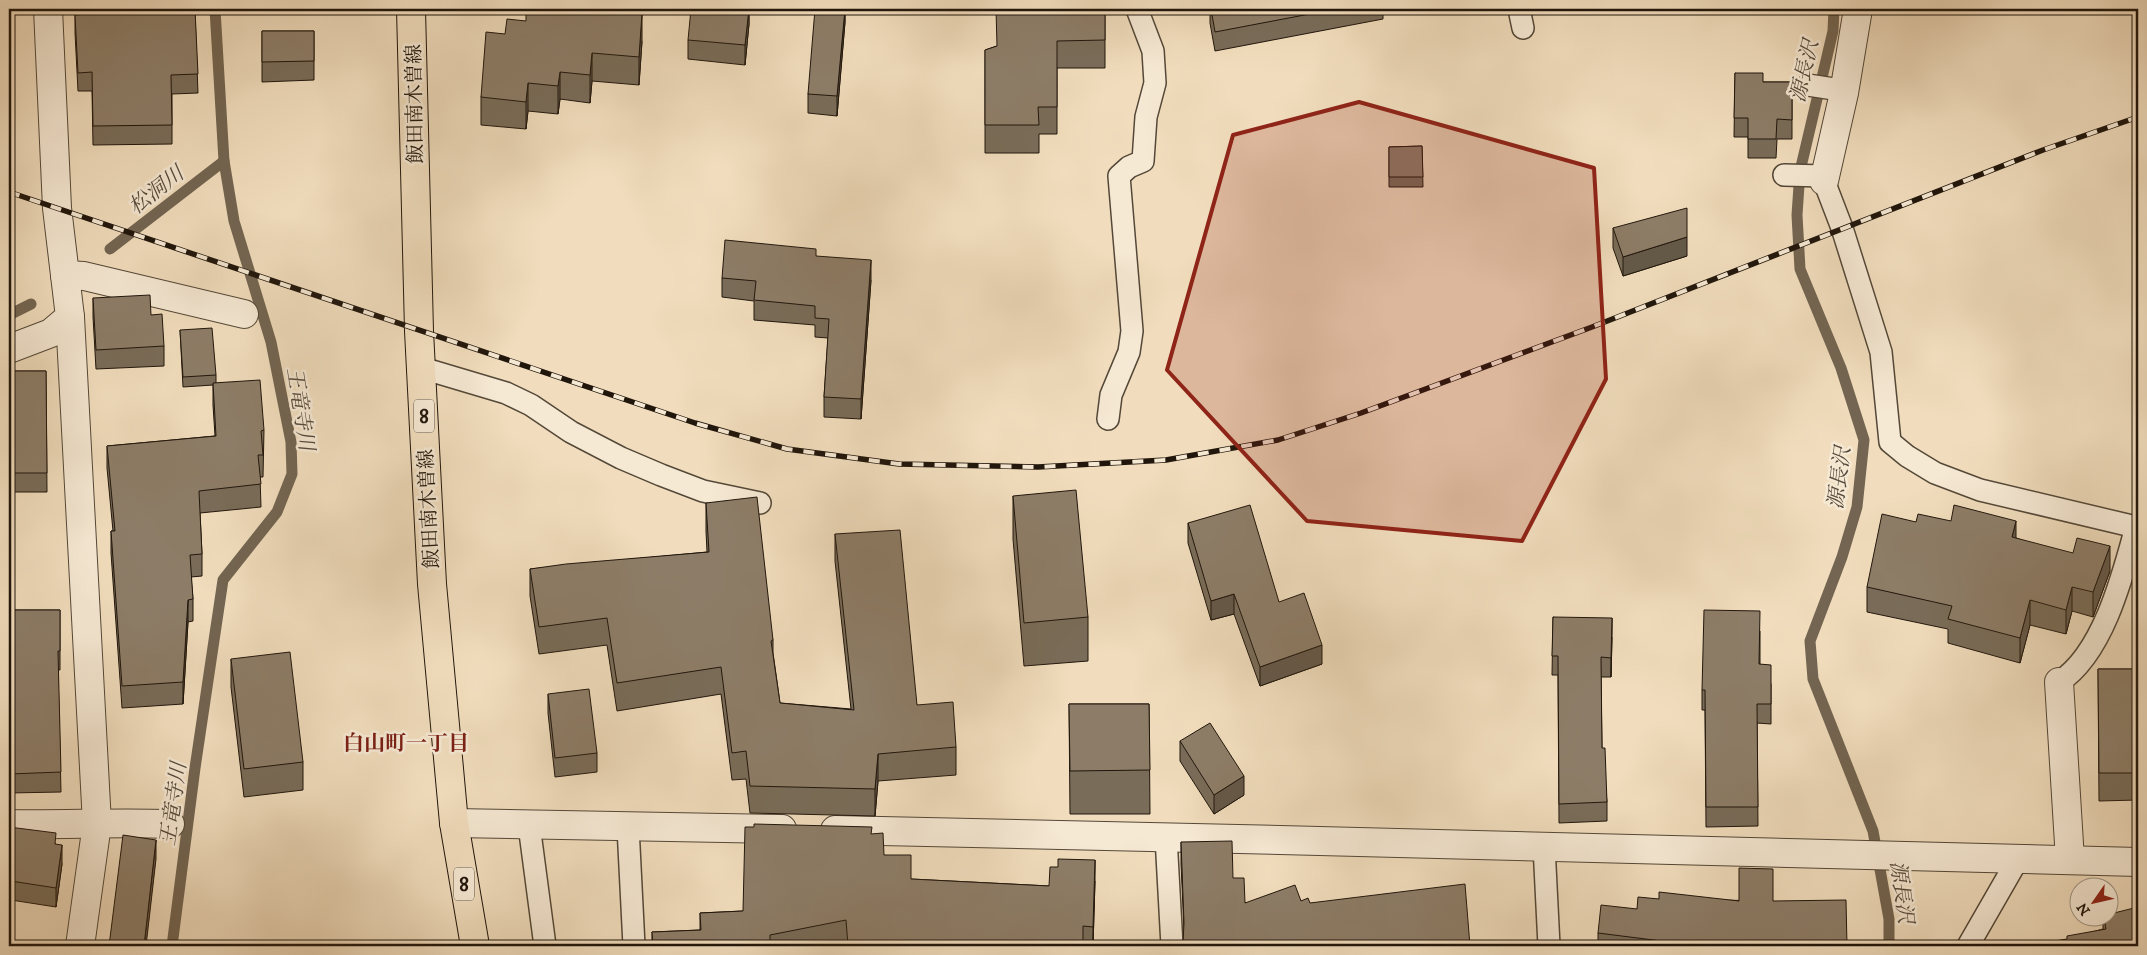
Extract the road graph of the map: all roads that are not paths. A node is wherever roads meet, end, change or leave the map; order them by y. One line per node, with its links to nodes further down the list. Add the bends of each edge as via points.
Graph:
1 (48, 9): 9 (street, via 57,208)
2 (411, 9): 13 (main road, 飯田南木曽線 / 8)
3 (1137, 9): 14 (lane, via 1153,51 1155,83 1146,117 1143,161 1128,167 1119,176 1132,331 1129,352 1111,395)
4 (1858, 9): 6 (street)
5 (1808, 85): 6 (lane)
6 (1839, 91): 8 (street)
7 (1784, 175): 8 (lane)
8 (1821, 177): 16 (lane, via 1842,228 1881,352 1890,442 1935,473 1980,490 2136,527 2107,618 2071,674)
9 (65, 275): 10 (street, via 84,276); 11 (street)
10 (244, 314)
11 (70, 317): 12 (street, via 51,333); 19 (street)
12 (9, 350)
13 (422, 368): 15 (lane, via 506,393 531,404 571,432 661,475 703,491); 17 (main road, 飯田南木曽線 / 8, via 432,584)
14 (1108, 419)
15 (760, 503)
16 (2059, 682): 26 (street)
17 (454, 823): 21 (street); 29 (main road, 飯田南木曽線 / 8)
18 (9, 824): 19 (street)
19 (97, 824): 20 (street); 28 (street)
20 (170, 824)
21 (529, 824): 22 (street); 30 (lane)
22 (628, 826): 23 (street); 31 (lane)
23 (1166, 837): 24 (street); 32 (lane)
24 (1544, 846): 25 (street); 33 (lane)
25 (2018, 859): 26 (street); 34 (lane)
26 (2070, 860): 27 (street)
27 (2138, 862)
28 (80, 946)
29 (475, 946)
30 (545, 946)
31 (634, 946)
32 (1172, 946)
33 (1549, 946)
34 (1968, 946)

